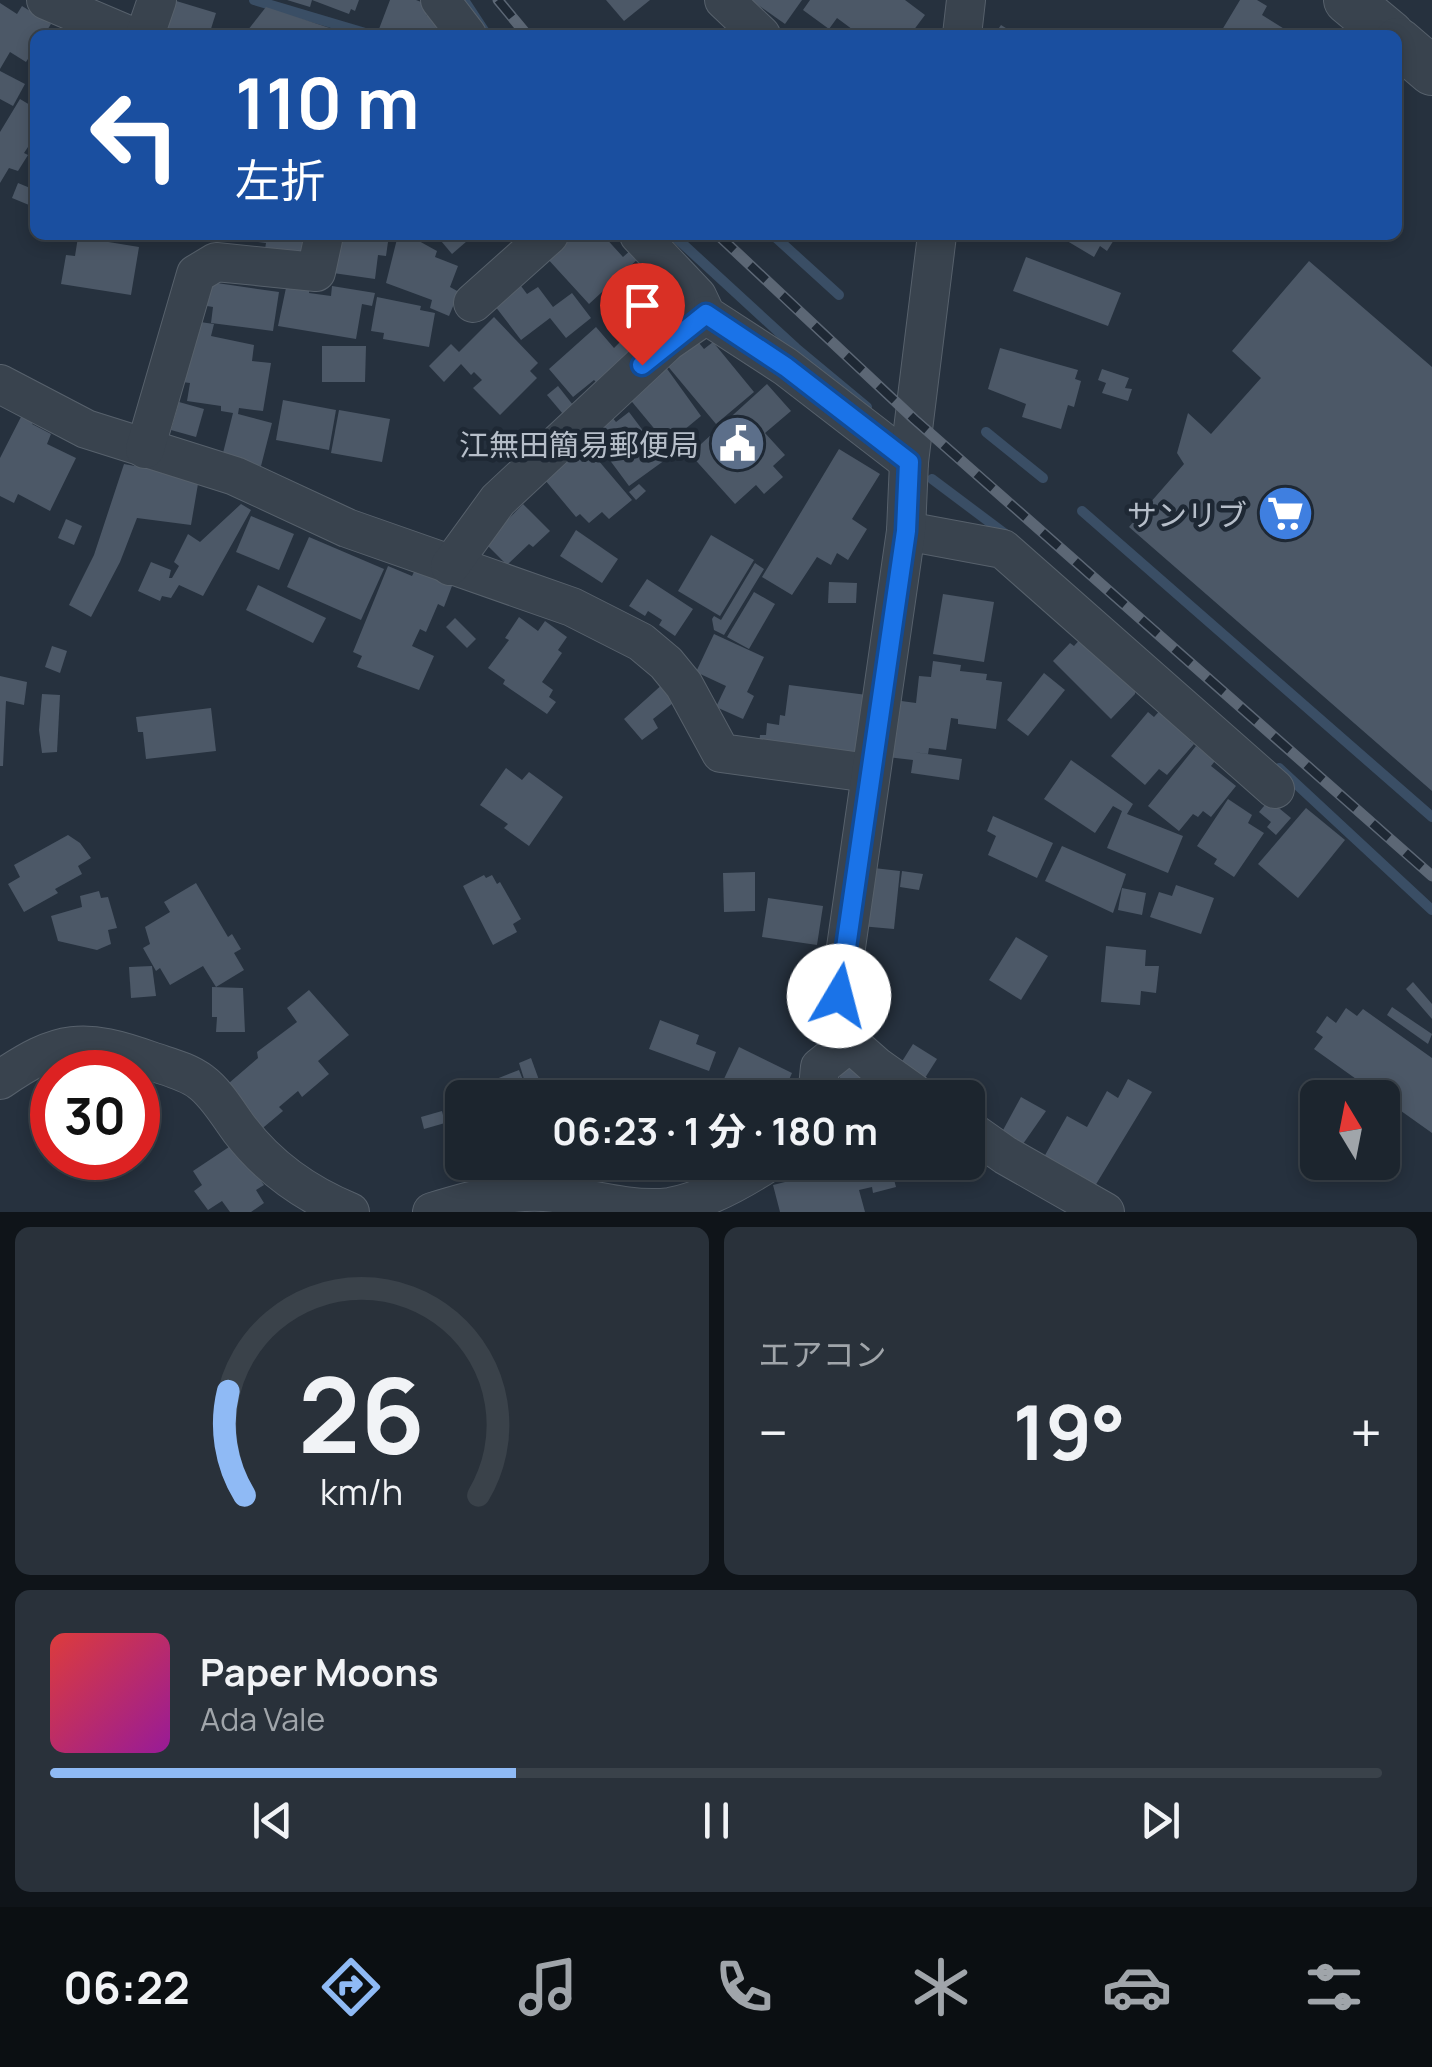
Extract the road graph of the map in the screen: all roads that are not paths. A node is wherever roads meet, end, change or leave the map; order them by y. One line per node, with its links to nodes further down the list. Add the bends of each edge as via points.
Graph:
1 (46, 0): 7 (street)
2 (157, 0): 8 (street)
3 (440, 0): 9 (street)
4 (724, 0): 10 (street)
5 (966, 0): 11 (street)
6 (1348, 0): 12 (street)
7 (116, 30)
8 (147, 30)
9 (464, 30)
10 (755, 30)
11 (963, 30)
12 (1384, 30)
13 (1402, 45): 14 (street)
14 (1432, 71)
15 (323, 240): 22 (street, via 316,272 216,262 196,274)
16 (543, 240): 19 (street)
17 (645, 240): 20 (street)
18 (936, 240): 23 (street)
19 (473, 303)
20 (706, 314): 23 (street); 25 (street, via 667,342 498,500)
21 (0, 384): 22 (street, via 86,429)
22 (144, 449): 25 (street, via 235,476)
23 (909, 462): 24 (street)
24 (906, 531): 26 (street); 27 (street, via 1003,549)
25 (450, 566): 26 (street, via 572,607 640,642 684,685 720,753)
26 (869, 774): 28 (street, via 839,996)
27 (1275, 789)
28 (850, 1043): 30 (street, via 820,1068); 31 (street)
29 (0, 1080): 35 (street, via 32,1058 72,1045 121,1050 188,1074 288,1178)
30 (819, 1080)
31 (896, 1080)
32 (985, 1140): 34 (street)
33 (734, 1180): 36 (street, via 667,1208 529,1192)
34 (1087, 1208)
35 (350, 1212)
36 (432, 1212)

